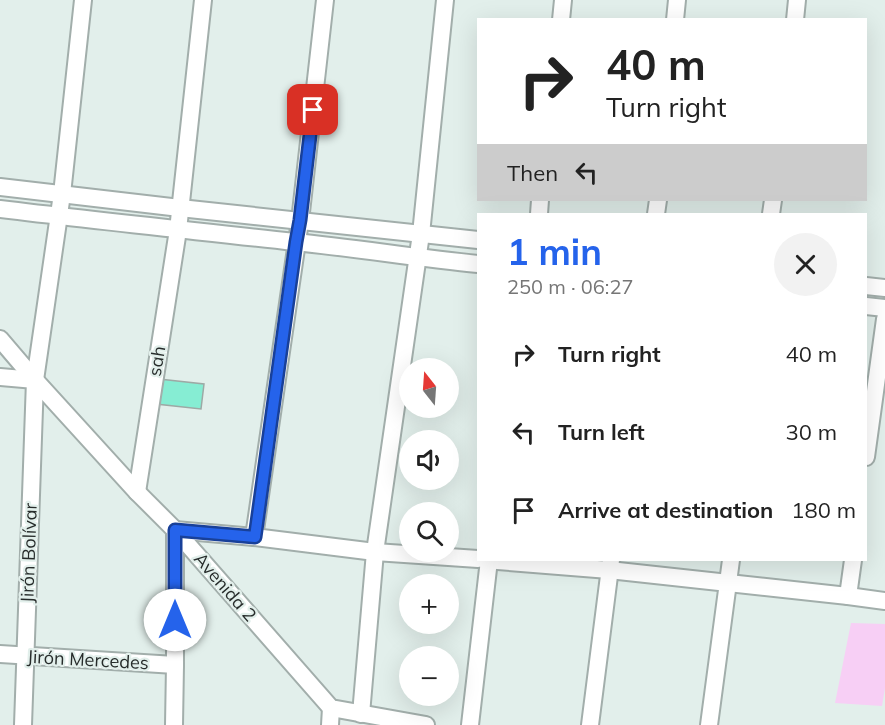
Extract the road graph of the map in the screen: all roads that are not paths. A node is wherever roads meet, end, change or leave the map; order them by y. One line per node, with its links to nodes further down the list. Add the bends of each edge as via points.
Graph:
1 (83, 0): 12 (street, Jirón Bolívar)
2 (203, 0): 13 (street, sah)
3 (326, 0): 16 (street)
4 (445, 0): 18 (street)
5 (563, 0): 8 (street)
6 (677, 0): 9 (street)
7 (797, 0): 10 (street)
8 (561, 18)
9 (675, 18)
10 (795, 18)
11 (0, 187): 12 (street)
12 (62, 194): 13 (street); 15 (street, Jirón Bolívar)
13 (180, 208): 16 (street); 17 (street, sah)
14 (0, 209): 15 (street)
15 (58, 216): 17 (street); 30 (street, Jirón Bolívar)
16 (300, 220): 18 (street); 20 (street)
17 (178, 230): 20 (street); 32 (street, sah)
18 (422, 234): 19 (street); 21 (street)
19 (477, 240)
20 (296, 242): 21 (street); 34 (street)
21 (417, 258): 22 (street); 35 (street)
22 (477, 264)
23 (867, 285): 24 (street)
24 (885, 288)
25 (867, 306): 26 (street)
26 (885, 308)
27 (885, 319): 31 (street)
28 (0, 339): 30 (street, Avenida 2)
29 (0, 377): 30 (street)
30 (35, 380): 32 (street, Avenida 2); 46 (street, Jirón Bolívar)
31 (867, 450)
32 (136, 492): 33 (street, Avenida 2)
33 (175, 530): 34 (street); 47 (street); 49 (street, Avenida 2)
34 (255, 537): 35 (street)
35 (375, 552): 36 (street); 48 (street)
36 (477, 559)
37 (489, 561): 53 (street)
38 (513, 561): 41 (street)
39 (731, 561): 42 (street)
40 (853, 561): 43 (street)
41 (610, 565): 42 (street); 54 (street)
42 (728, 583): 43 (street); 55 (street)
43 (848, 596): 44 (street)
44 (885, 601)
45 (0, 654): 46 (street, Jirón Mercedes)
46 (26, 656): 47 (street, Jirón Mercedes); 50 (street, Jirón Bolívar)
47 (175, 665): 51 (street)
48 (361, 714): 49 (street, Avenida 2); 52 (street, Avenida 2)
49 (330, 717)
50 (22, 725)
51 (174, 725)
52 (426, 725)
53 (470, 725)
54 (590, 725)
55 (709, 725)

